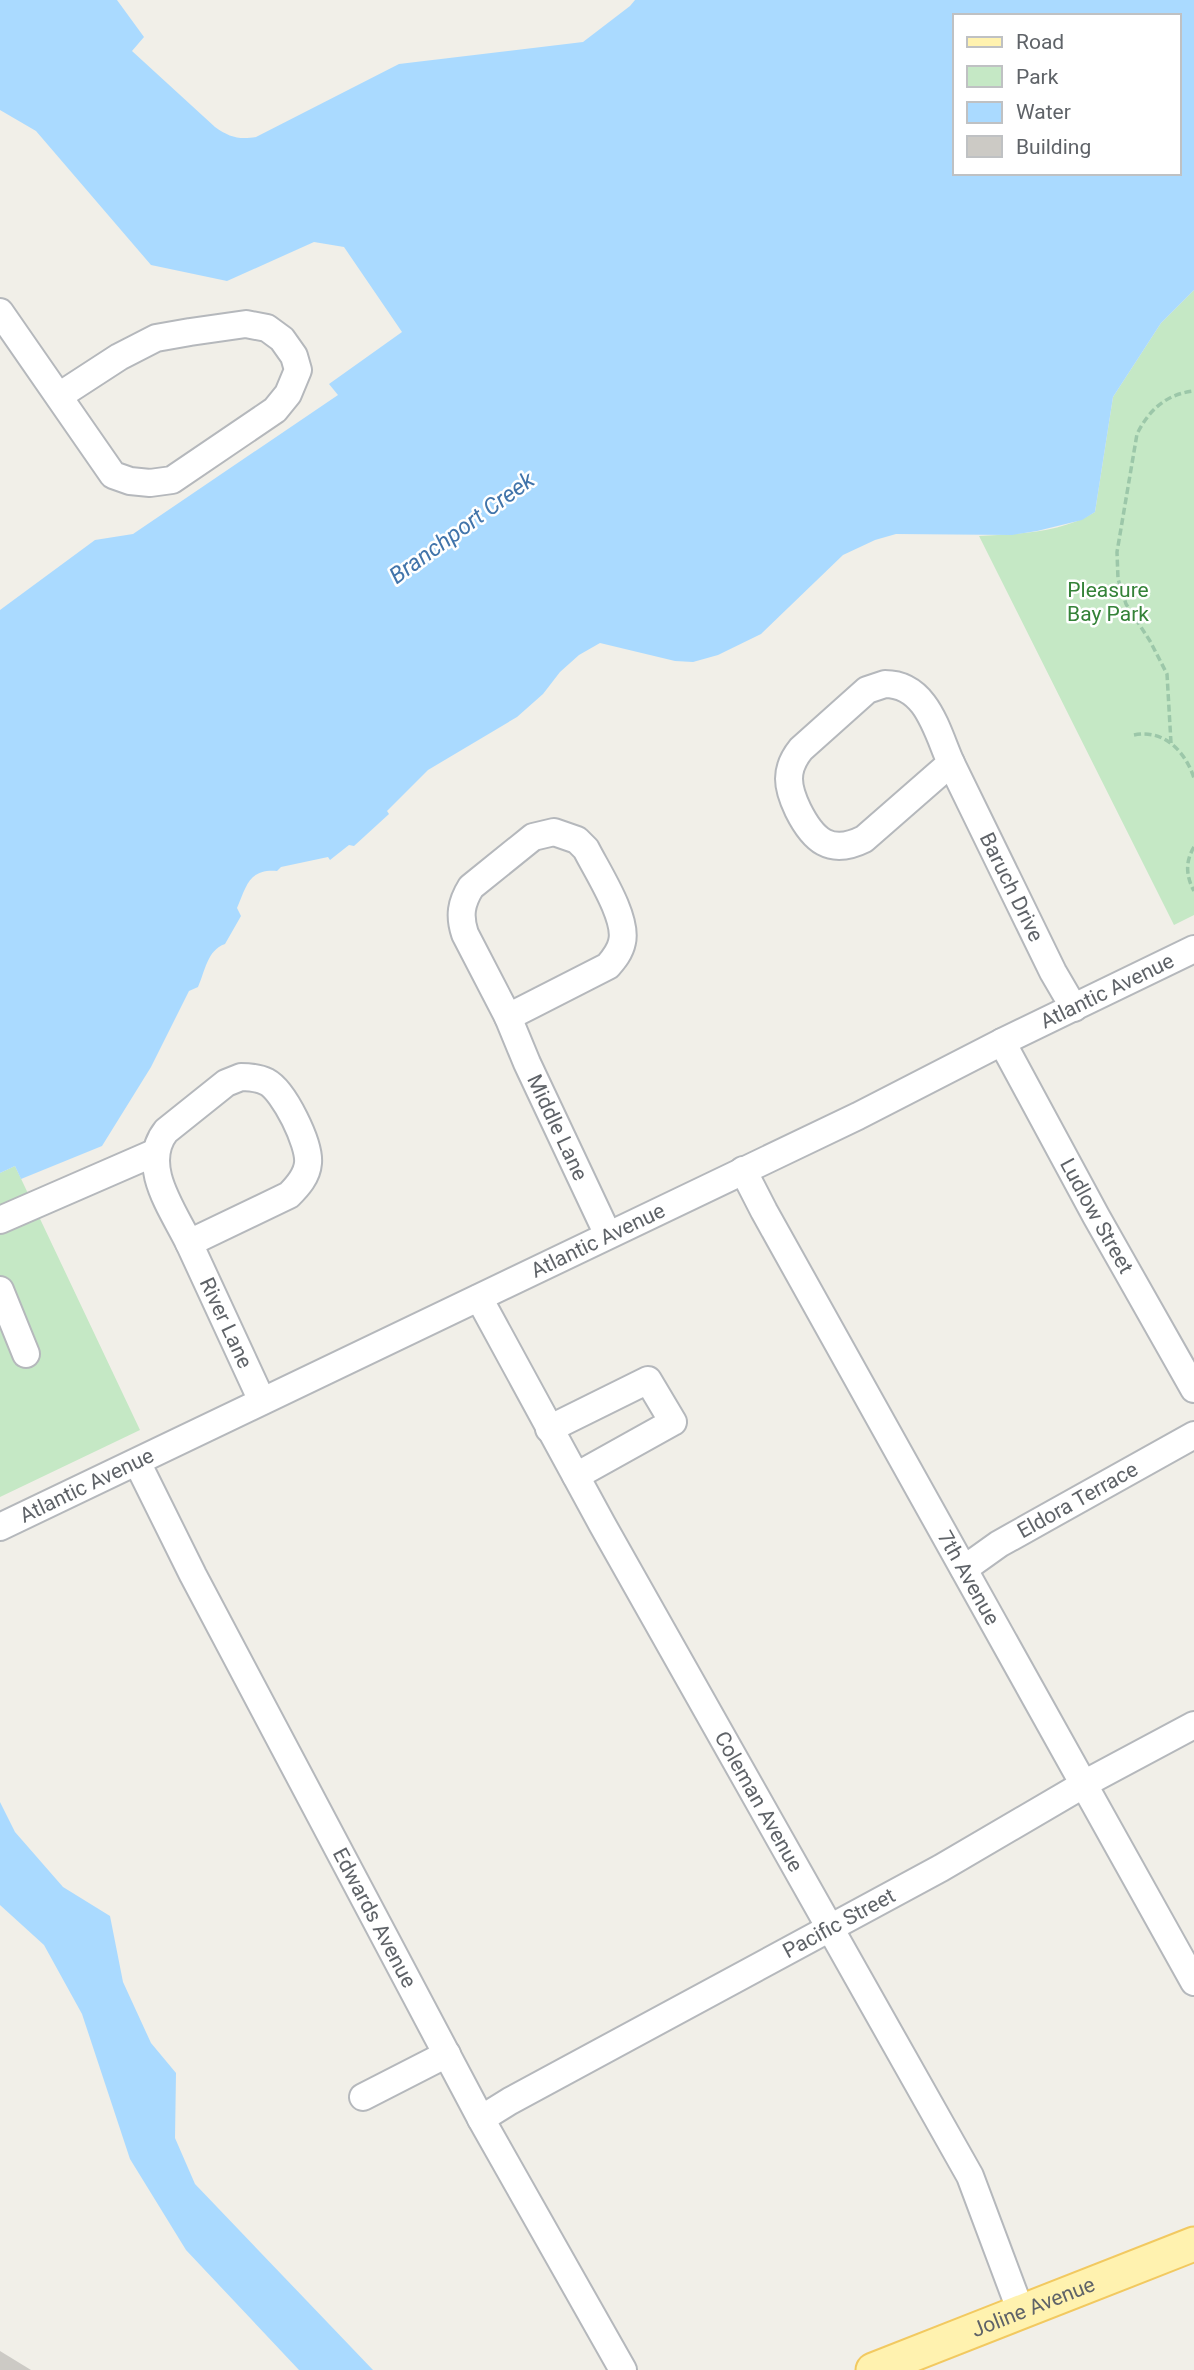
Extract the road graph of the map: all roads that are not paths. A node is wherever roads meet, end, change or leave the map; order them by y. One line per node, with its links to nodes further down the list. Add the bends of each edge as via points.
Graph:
1 (0, 312): 2 (street)
2 (59, 396): 2 (street, via 113,475 130,481 172,481 275,410 298,370 282,339 267,328 246,324 156,338)
3 (951, 763): 3 (street, Baruch Drive, via 923,701 904,687 885,684 867,690 801,749 793,759 788,783 808,829 820,840 853,845); 5 (street, Baruch Drive)
4 (1194, 949): 5 (street, Atlantic Avenue)
5 (1074, 1008): 7 (street, Atlantic Avenue)
6 (509, 1017): 6 (street, Middle Lane, via 465,934 461,922 465,898 471,887 533,837 554,832 566,835 586,849 621,922 622,943 608,966); 11 (street, Middle Lane)
7 (1002, 1042): 9 (street, Atlantic Avenue); 16 (street, Ludlow Street)
8 (154, 1153): 10 (street); 12 (street, River Lane, via 156,1174); 12 (street, via 166,1131 226,1083 241,1077 268,1082 282,1095 308,1150 305,1175 289,1195)
9 (743, 1170): 11 (street, Atlantic Avenue); 23 (street, 7th Avenue)
10 (0, 1220)
11 (608, 1235): 14 (street, Atlantic Avenue)
12 (189, 1243): 17 (street, River Lane)
13 (0, 1290): 15 (street)
14 (479, 1298): 17 (street, Atlantic Avenue); 18 (street, Coleman Avenue)
15 (26, 1354)
16 (1194, 1389)
17 (262, 1401): 20 (street, Atlantic Avenue)
18 (550, 1429): 21 (street, Coleman Avenue); 21 (street, via 648,1380 673,1422)
19 (1194, 1435): 23 (street, Eldora Terrace, via 999,1544)
20 (137, 1462): 22 (street, Atlantic Avenue); 28 (street, Edwards Avenue)
21 (576, 1476): 26 (street, Coleman Avenue)
22 (0, 1527)
23 (964, 1569): 25 (street, 7th Avenue)
24 (1194, 1725): 25 (street, Pacific Street)
25 (1083, 1785): 26 (street, Pacific Street); 27 (street, 7th Avenue)
26 (829, 1927): 30 (street, Pacific Street); 32 (street, Coleman Avenue, via 970,2176)
27 (1194, 1982)
28 (447, 2054): 29 (street); 30 (street, Edwards Avenue)
29 (363, 2097)
30 (481, 2119): 33 (street, Edwards Avenue)
31 (1194, 2245): 32 (main road, Joline Avenue)
32 (1021, 2312): 34 (main road, Joline Avenue)
33 (623, 2370)
34 (873, 2370)

